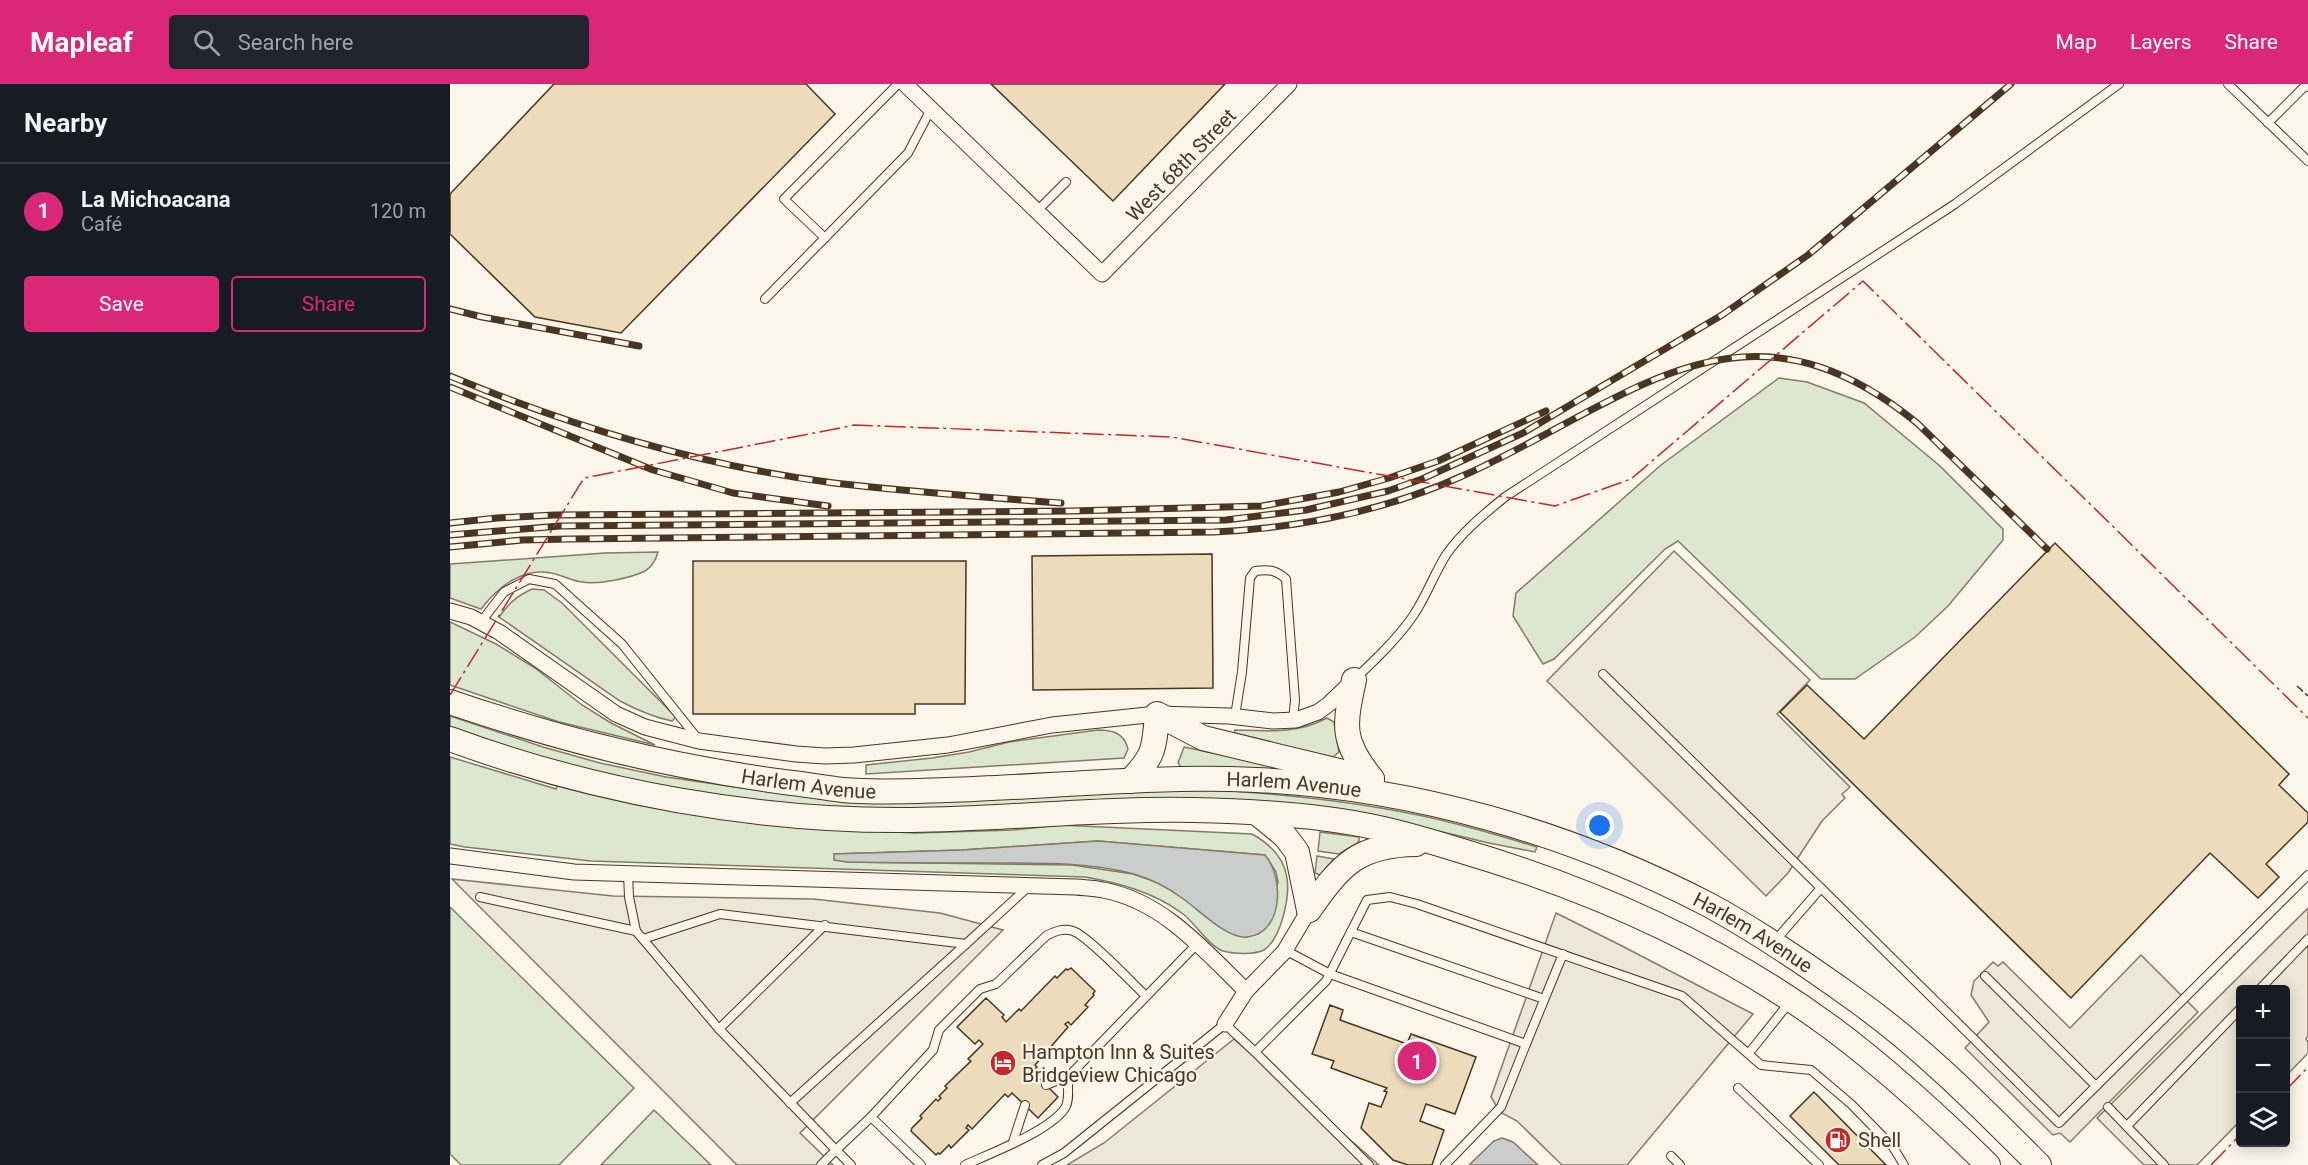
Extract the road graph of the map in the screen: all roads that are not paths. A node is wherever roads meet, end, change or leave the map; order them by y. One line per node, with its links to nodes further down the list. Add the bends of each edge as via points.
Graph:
1 (904, 84): 6 (street); 11 (lane, via 784,199)
2 (2119, 84): 16 (lane, via 1937,217 1505,497 1446,555 1412,617)
3 (2228, 84): 7 (lane)
4 (1285, 85): 10 (street, West 68th Street, via 1102,274)
5 (2308, 87): 7 (lane)
6 (931, 109): 10 (street); 11 (lane, via 908,153)
7 (2268, 123): 8 (lane)
8 (2308, 161)
9 (1066, 182): 10 (lane)
10 (1037, 212)
11 (825, 238): 12 (lane)
12 (765, 299)
13 (450, 611): 14 (street)
14 (481, 622): 22 (street, via 616,714 645,727); 22 (lane, via 504,592 529,579 555,584 622,644)
15 (1603, 674): 32 (lane)
16 (1354, 680): 20 (street, via 1318,712); 23 (main road, via 1347,712 1349,742 1355,758)
17 (450, 702): 24 (main road, Harlem Avenue, via 615,752 729,774 845,790)
18 (1158, 714): 19 (street); 22 (street, via 1052,725 948,745 854,755 796,754); 23 (main road, via 1203,738); 24 (main road, via 1154,750)
19 (1235, 716): 20 (street); 20 (lane, via 1250,578 1255,571 1267,569 1286,579)
20 (1293, 720)
21 (450, 739): 26 (main road, Harlem Avenue, via 638,792 721,807 846,820 1124,811)
22 (699, 741)
23 (1372, 779): 25 (main road)
24 (1130, 781): 25 (main road, Harlem Avenue, via 1260,780)
25 (1418, 800): 42 (main road, Harlem Avenue, via 1504,822 1643,874 1711,907)
26 (1257, 813): 27 (main road, Harlem Avenue, via 1372,826); 34 (main road, via 1285,836 1297,852)
27 (1439, 844): 34 (main road, via 1380,847 1364,853 1340,870); 51 (main road, Harlem Avenue, via 1512,866 1634,913)
28 (450, 856): 29 (street)
29 (628, 874): 31 (street); 36 (lane)
30 (2308, 875): 60 (lane)
31 (1028, 887): 40 (lane); 41 (street, via 1105,890 1157,911)
32 (1821, 888): 42 (lane); 60 (lane, via 2059,1123)
33 (480, 897): 36 (lane)
34 (1309, 910): 43 (street)
35 (825, 925): 38 (lane, via 720,914); 40 (lane); 54 (lane)
36 (636, 931): 38 (lane)
37 (1351, 932): 44 (lane, via 1367,900 1390,897); 45 (lane); 50 (lane)
38 (643, 939): 54 (lane)
39 (2308, 939): 47 (lane)
40 (966, 944): 62 (lane)
41 (1197, 944): 48 (street); 49 (lane)
42 (1772, 944): 81 (main road, Harlem Avenue, via 1856,1000 1907,1041)
43 (1285, 950): 45 (lane); 48 (street)
44 (1563, 954): 50 (lane); 57 (lane, via 1682,996)
45 (1330, 974): 55 (lane); 56 (lane)
46 (1985, 976): 60 (lane)
47 (2264, 985)
48 (1246, 991): 53 (street)
49 (1146, 996): 58 (lane); 65 (lane, via 1082,936 1055,931 996,984 980,989 939,1030 933,1050)
50 (1544, 999): 55 (lane)
51 (1791, 1000): 57 (lane); 80 (main road, Harlem Avenue, via 1928,1107)
52 (2236, 1014): 66 (lane)
53 (1225, 1024): 56 (lane); 74 (lane, via 1064,1153)
54 (719, 1029): 62 (lane)
55 (1526, 1044): 76 (lane, via 1501,1107)
56 (1255, 1052): 75 (lane)
57 (1749, 1053): 79 (lane, via 1761,1065 1811,1070 1851,1104 1893,1147)
58 (1069, 1076): 59 (lane); 67 (lane, via 1065,1108 1046,1126)
59 (1046, 1085)
60 (2096, 1086)
61 (1738, 1088): 78 (lane)
62 (790, 1102): 68 (lane)
63 (1025, 1105): 67 (lane)
64 (2108, 1107): 66 (lane)
65 (871, 1117): 68 (lane); 72 (lane)
66 (2127, 1126): 82 (lane)
67 (1013, 1142): 73 (lane)
68 (836, 1150): 70 (lane); 71 (lane)
69 (1671, 1156): 77 (lane)
70 (821, 1165)
71 (851, 1165)
72 (921, 1165)
73 (964, 1165)
74 (1042, 1165)
75 (1369, 1165)
76 (1446, 1165)
77 (1680, 1165)
78 (1819, 1165)
79 (1904, 1165)
80 (1988, 1165)
81 (2039, 1165)
82 (2164, 1165)

